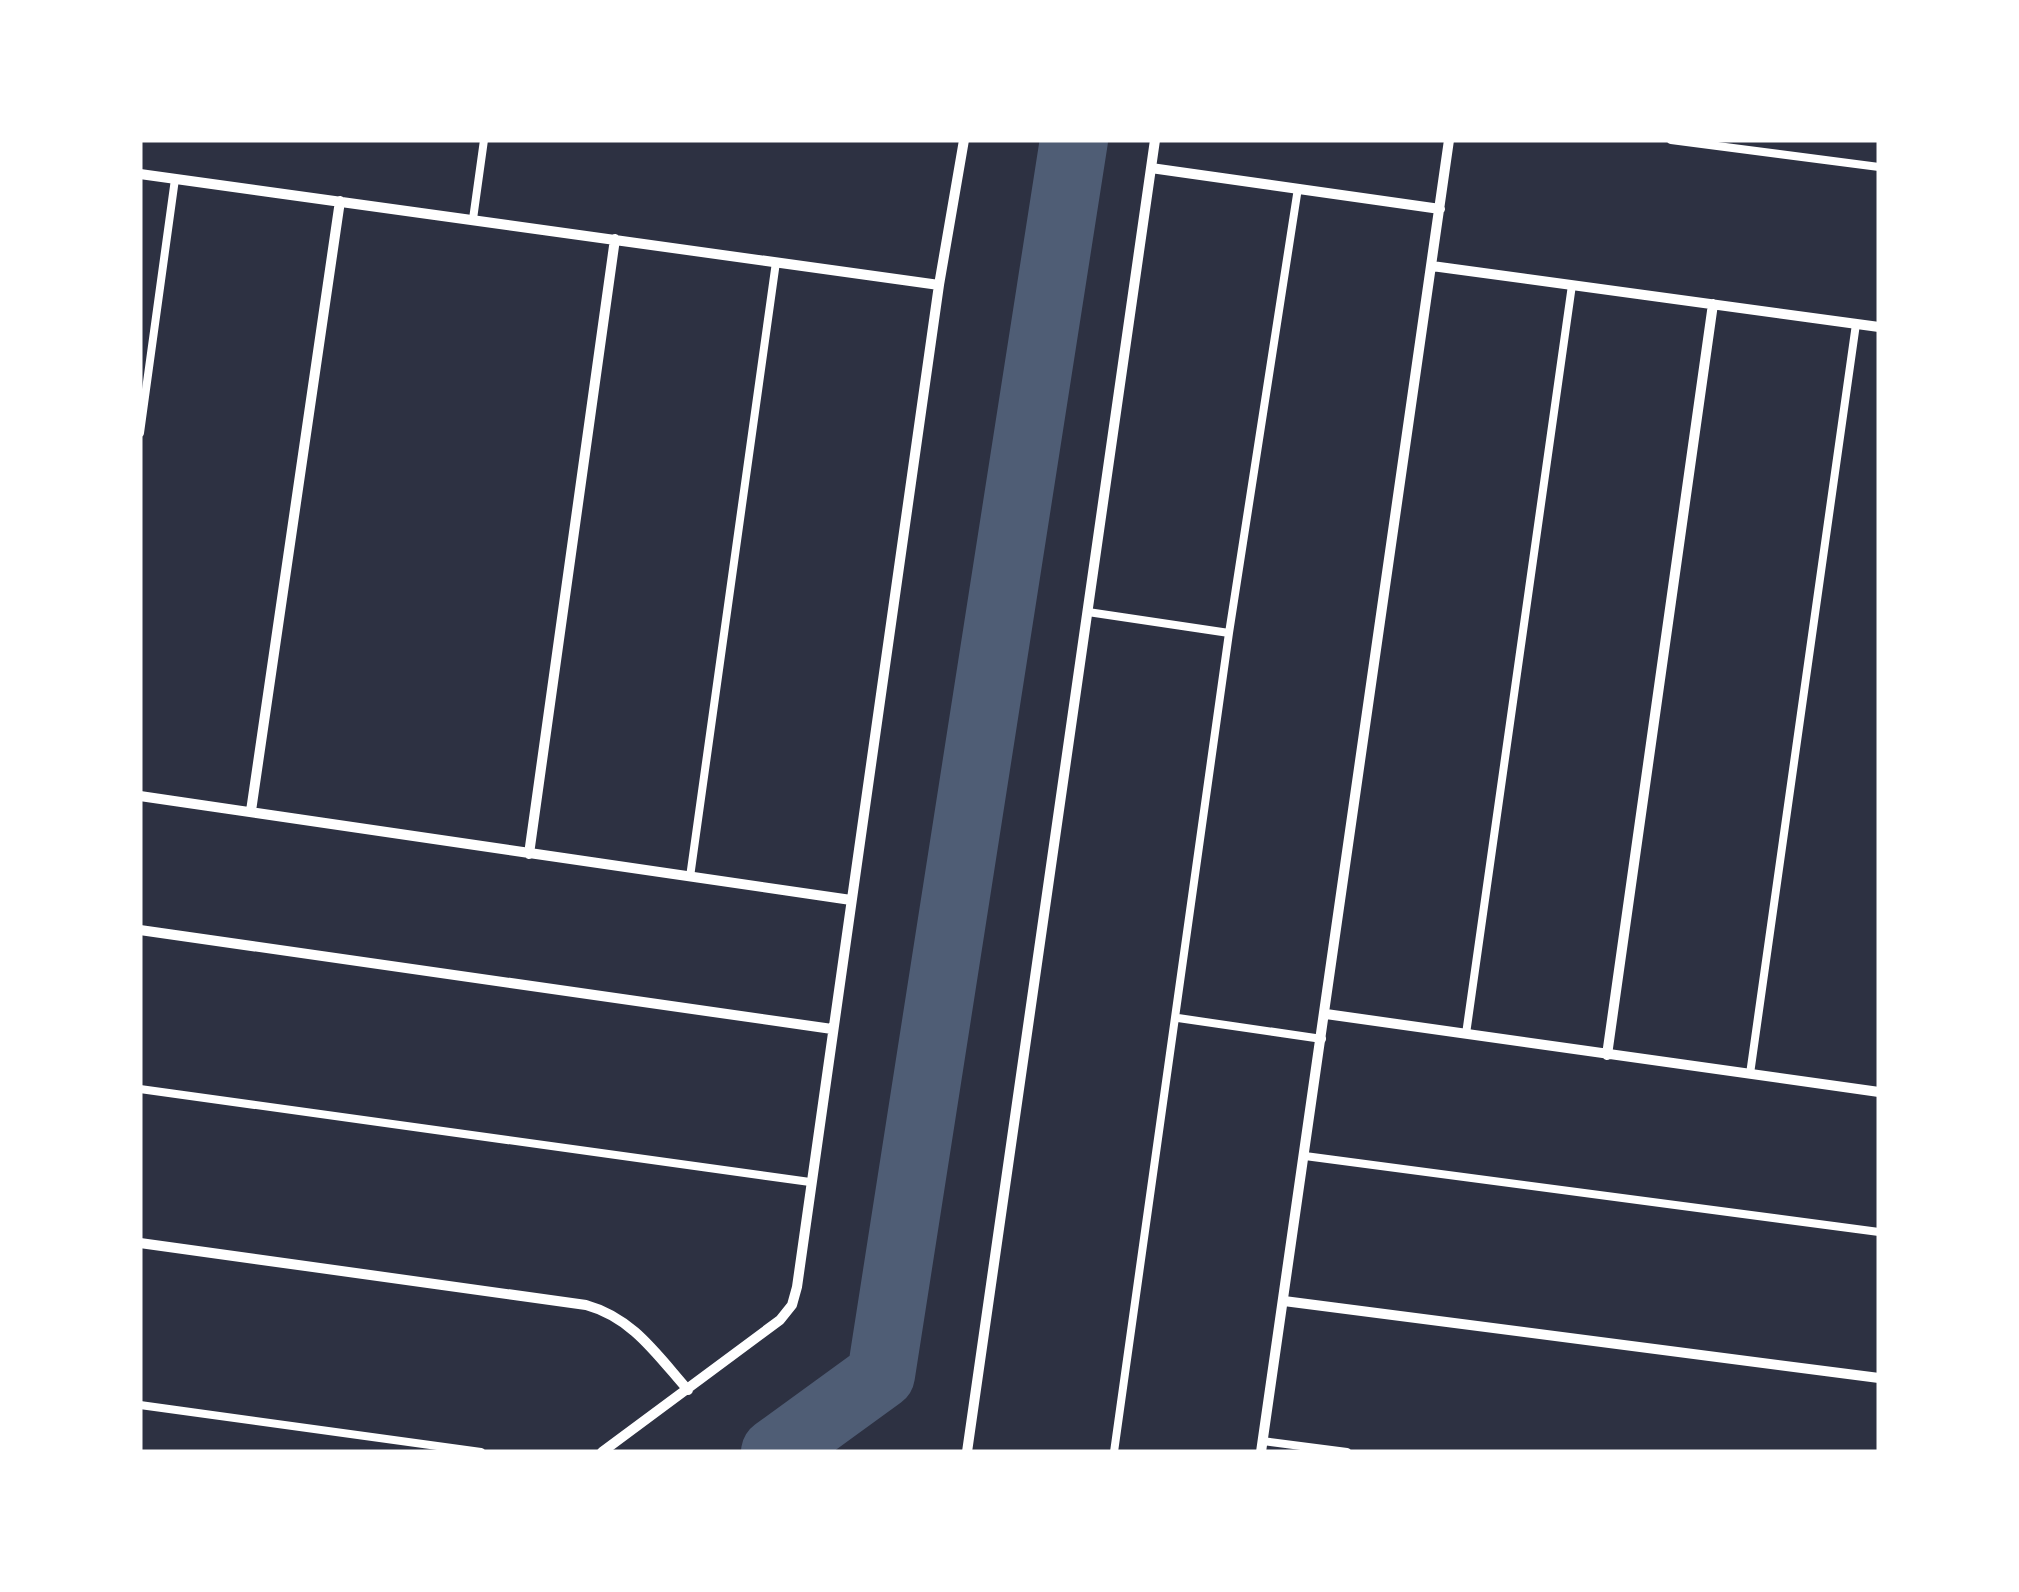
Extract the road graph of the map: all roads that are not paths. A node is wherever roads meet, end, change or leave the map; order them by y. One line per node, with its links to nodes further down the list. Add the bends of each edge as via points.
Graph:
1 (484, 140): 13 (lane)
2 (964, 140): 17 (street)
3 (1155, 140): 7 (street)
4 (1448, 140): 12 (street)
5 (1671, 140): 6 (lane)
6 (1879, 167)
7 (1151, 168): 10 (street); 23 (street)
8 (140, 174): 9 (street)
9 (175, 179): 11 (street); 22 (lane)
10 (1298, 188): 12 (street); 24 (lane)
11 (340, 201): 13 (street); 26 (street)
12 (1440, 208): 16 (street)
13 (473, 219): 14 (street)
14 (615, 239): 15 (street); 27 (street)
15 (776, 262): 17 (street); 28 (lane)
16 (1432, 266): 18 (street); 31 (street)
17 (939, 285): 29 (street)
18 (1572, 285): 19 (street); 34 (lane)
19 (1714, 304): 20 (street); 36 (street)
20 (1856, 324): 21 (street); 37 (lane)
21 (1879, 328)
22 (140, 433)
23 (1088, 612): 24 (lane); 51 (street)
24 (1229, 633): 32 (lane)
25 (140, 796): 26 (street)
26 (251, 811): 27 (street)
27 (529, 854): 28 (street)
28 (690, 877): 29 (street)
29 (851, 900): 33 (street)
30 (140, 930): 33 (street)
31 (1326, 1014): 34 (street); 35 (street)
32 (1178, 1018): 35 (lane); 52 (lane)
33 (832, 1029): 41 (street)
34 (1466, 1034): 36 (street)
35 (1322, 1039): 40 (street)
36 (1607, 1055): 37 (street)
37 (1750, 1074): 39 (street)
38 (140, 1089): 41 (lane)
39 (1879, 1092)
40 (1305, 1156): 42 (lane); 44 (street)
41 (810, 1182): 46 (street, via 792,1305)
42 (1879, 1232)
43 (140, 1244): 46 (street, via 612,1312)
44 (1284, 1301): 45 (street); 48 (street)
45 (1879, 1378)
46 (688, 1390): 50 (street)
47 (140, 1405): 49 (lane)
48 (1262, 1446): 53 (lane)
49 (481, 1452)
50 (602, 1452)
51 (966, 1452)
52 (1114, 1452)
53 (1346, 1452)

